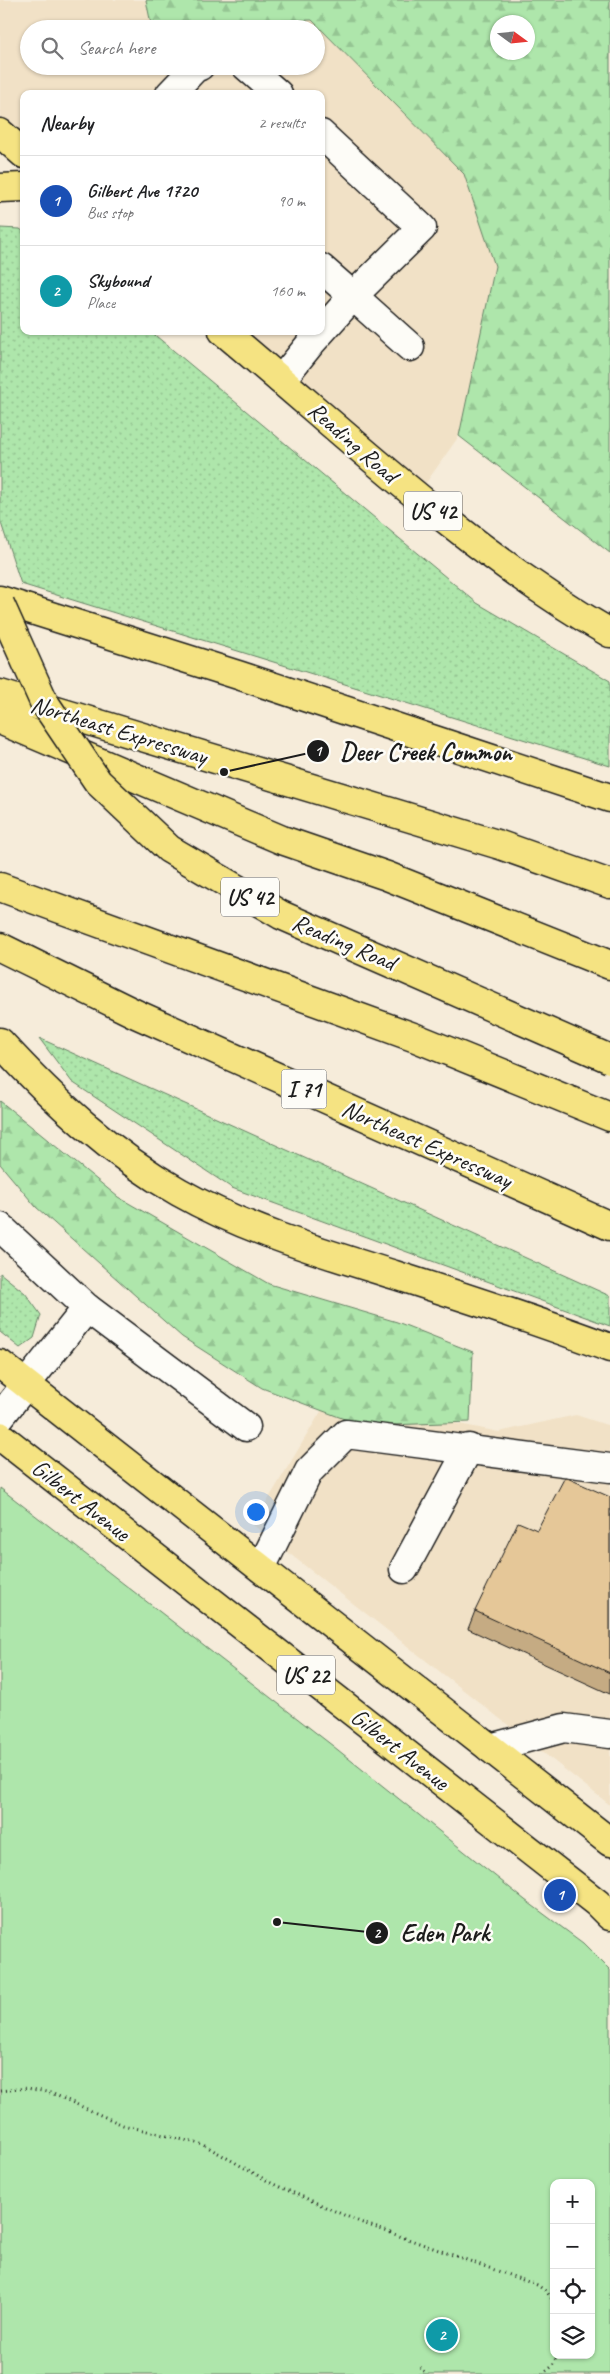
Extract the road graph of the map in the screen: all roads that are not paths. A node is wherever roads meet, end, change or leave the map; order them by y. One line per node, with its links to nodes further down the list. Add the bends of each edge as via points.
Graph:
1 (188, 75): 3 (lane)
2 (256, 75): 4 (lane)
3 (174, 90)
4 (273, 90)
5 (0, 133): 7 (main road)
6 (325, 138): 11 (lane, via 422,228)
7 (20, 150)
8 (20, 186): 9 (main road)
9 (0, 188)
10 (325, 272): 11 (lane)
11 (353, 296): 12 (lane); 15 (lane)
12 (325, 327)
13 (228, 335): 16 (main road, Reading Road / US 42)
14 (318, 335): 16 (lane)
15 (410, 347)
16 (282, 380): 18 (main road, Reading Road / US 42, via 476,545)
17 (0, 602): 21 (main road, via 238,675); 27 (main road, Reading Road / US 42, bridge, via 44,702 92,774 169,849 280,915)
18 (610, 633)
19 (0, 694): 22 (main road, Northeast Expressway, via 500,845)
20 (0, 720): 25 (main road, via 282,840 396,879)
21 (610, 798)
22 (610, 884)
23 (0, 887): 28 (main road, via 416,1038)
24 (0, 947): 29 (main road, Northeast Expressway / I 71, via 136,1014)
25 (610, 965)
26 (0, 1042): 32 (main road, via 48,1094 111,1147 178,1192 223,1215 314,1250 530,1318)
27 (610, 1059)
28 (610, 1117)
29 (610, 1226)
30 (0, 1227): 31 (lane)
31 (87, 1308): 34 (lane); 36 (lane)
32 (610, 1348)
33 (0, 1364): 34 (main road, US 22)
34 (26, 1384): 35 (lane); 40 (main road, US 22)
35 (0, 1417)
36 (246, 1427)
37 (0, 1436): 45 (main road, Gilbert Avenue / US 22)
38 (469, 1448): 39 (lane); 40 (lane, via 346,1434 309,1471); 41 (lane)
39 (610, 1468)
40 (261, 1568): 43 (main road, US 22)
41 (404, 1569)
42 (610, 1734): 43 (lane, via 564,1728)
43 (490, 1748): 44 (main road, US 22)
44 (610, 1842)
45 (610, 1916)

